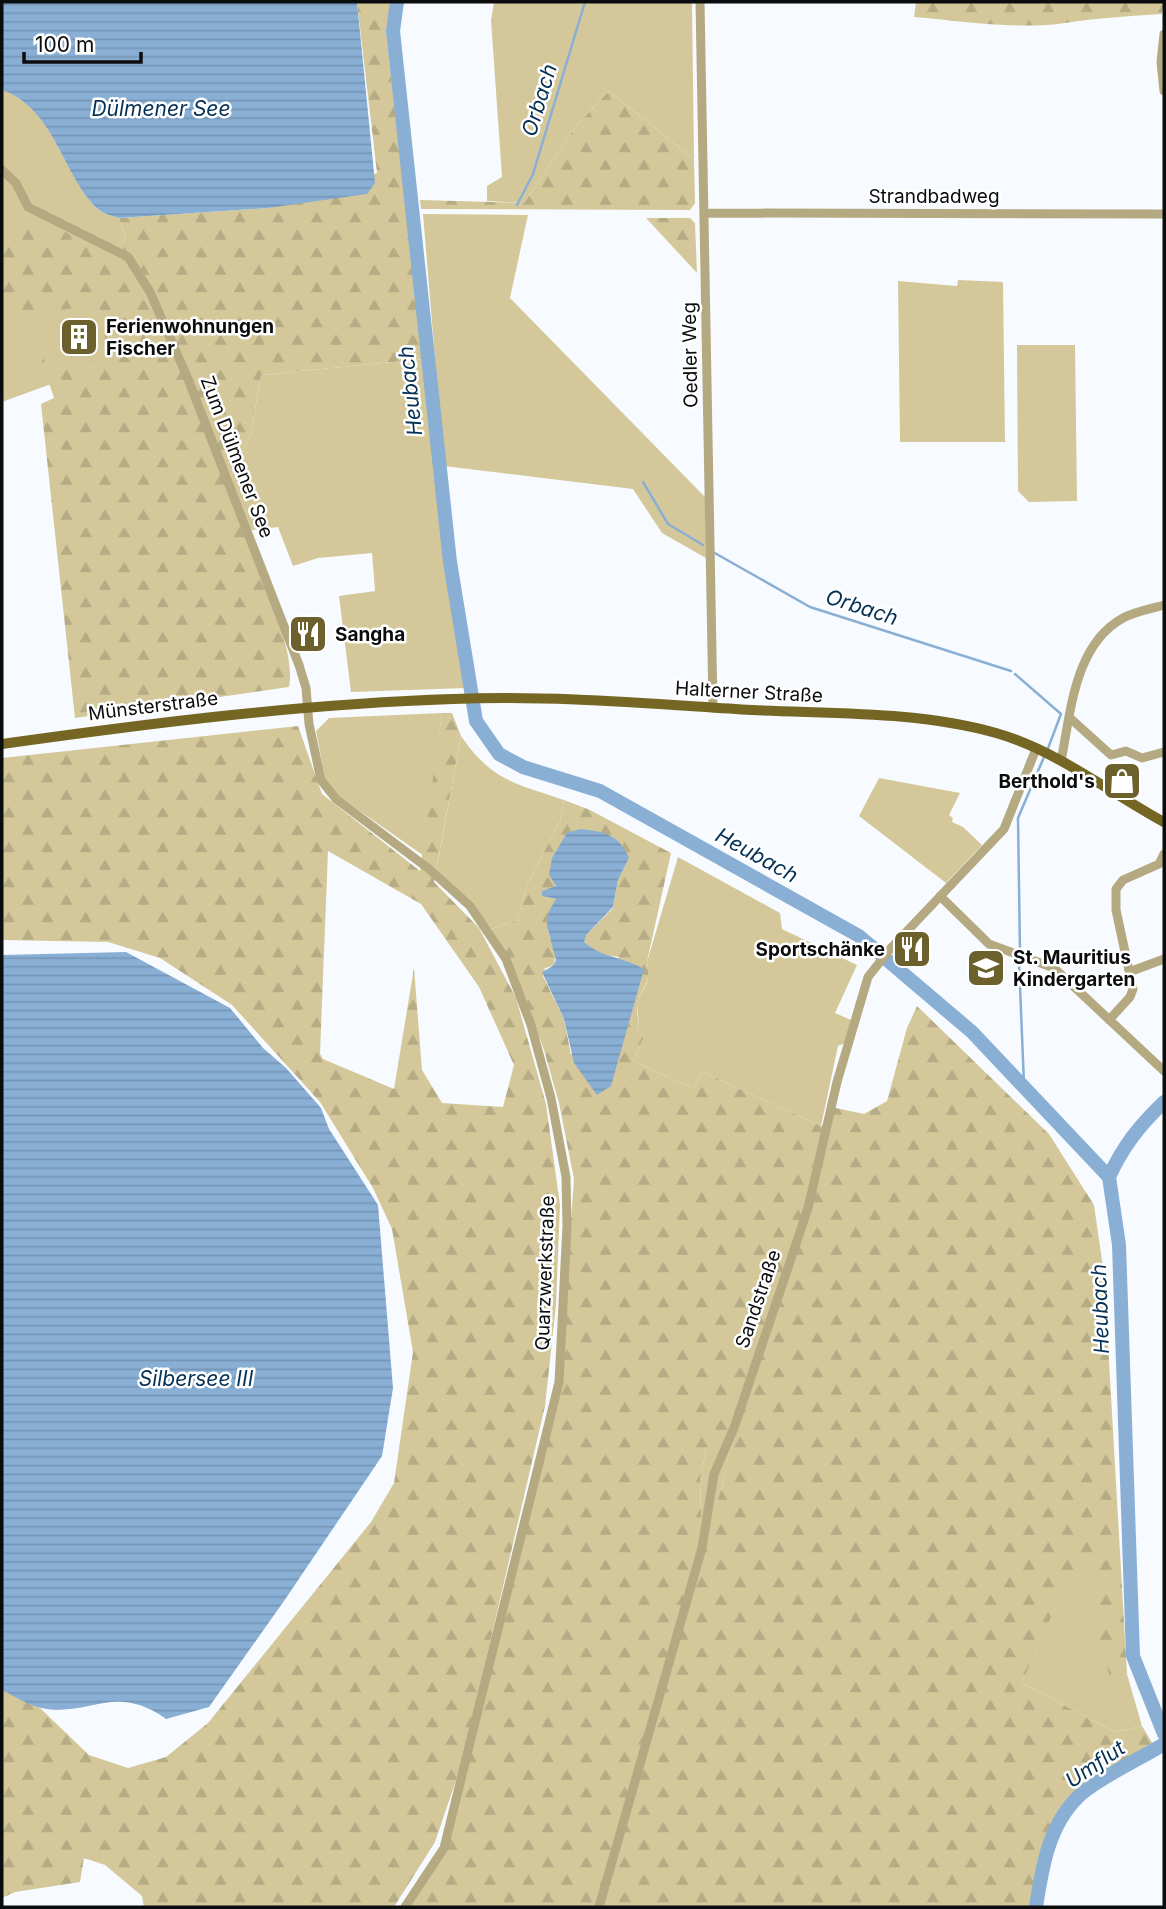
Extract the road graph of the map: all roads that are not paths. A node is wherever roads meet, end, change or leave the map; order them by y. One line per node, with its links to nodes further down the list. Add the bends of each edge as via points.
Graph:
1 (699, 2): 5 (street, Oedler Weg)
2 (1164, 34): 3 (street)
3 (1164, 91)
4 (2, 170): 8 (street, Zum Dülmener See, via 16,183 28,207 128,257 150,292 284,625)
5 (705, 214): 6 (street, Strandbadweg); 9 (street, Oedler Weg)
6 (1164, 214)
7 (1164, 605): 10 (street, Sandstraße, via 1121,619 1094,646 1080,671)
8 (308, 706): 9 (main road, Halterner Straße, via 495,699); 11 (main road, Münsterstraße); 21 (street, Quarzwerkstraße, via 321,780 336,799 470,906 506,959 531,1025 566,1177 559,1382 444,1848)
9 (713, 708): 13 (main road, Halterner Straße, via 925,720 996,733)
10 (1070, 718): 12 (street, via 1111,755 1126,751 1142,758); 13 (street, Sandstraße)
11 (2, 744)
12 (1164, 752)
13 (1047, 754): 14 (main road, Halterner Straße); 16 (street, Sandstraße, via 1004,828)
14 (1164, 822)
15 (1164, 854): 18 (street, via 1159,864 1123,880 1116,889)
16 (940, 896): 19 (street, via 989,944 1054,968); 22 (street, Sandstraße, via 869,977 837,1082 808,1208 734,1428 714,1474 702,1548)
17 (1164, 959): 18 (street)
18 (1129, 972): 19 (street, via 1130,997)
19 (1109, 1020): 20 (street)
20 (1164, 1071)
21 (405, 1907)
22 (598, 1907)

